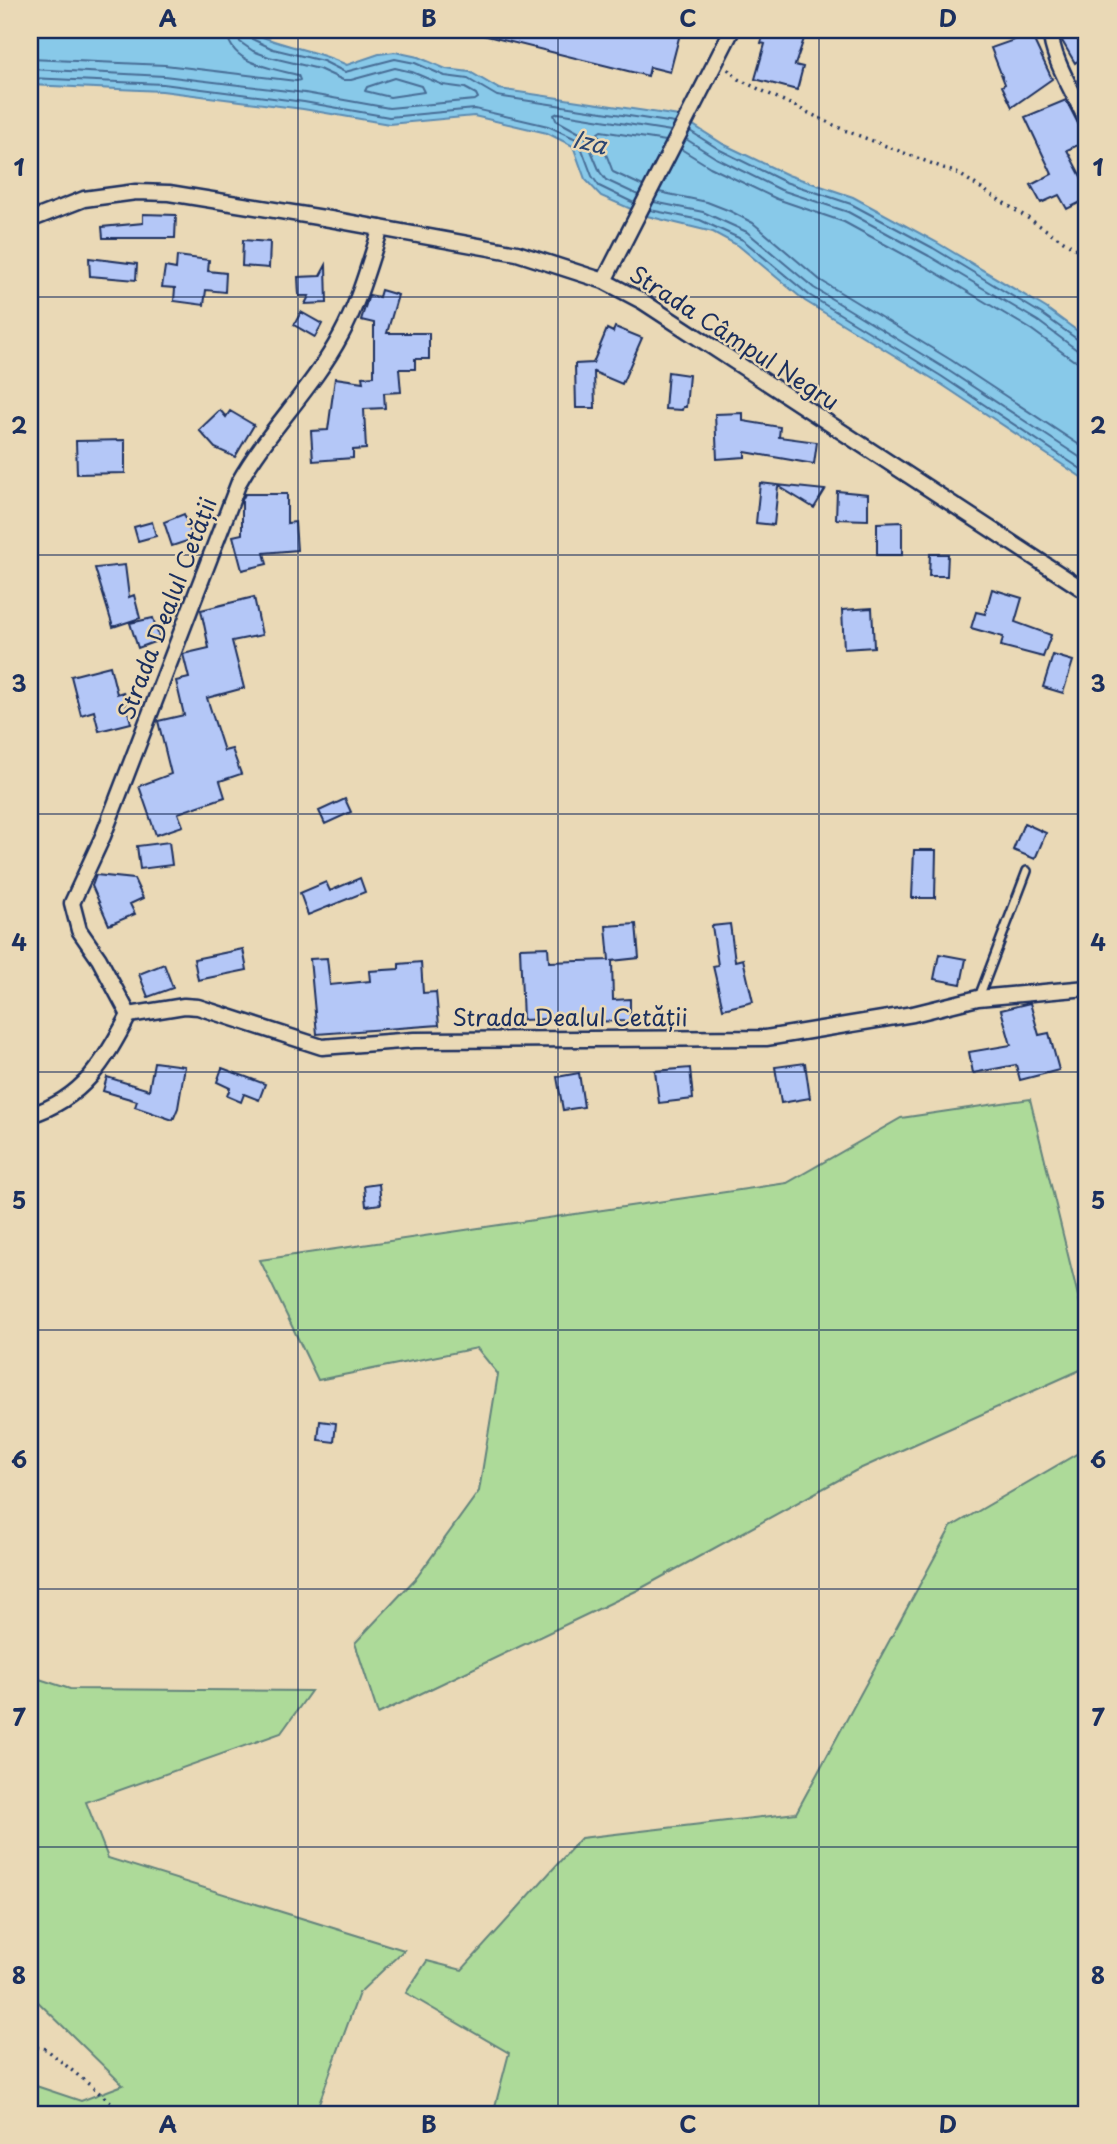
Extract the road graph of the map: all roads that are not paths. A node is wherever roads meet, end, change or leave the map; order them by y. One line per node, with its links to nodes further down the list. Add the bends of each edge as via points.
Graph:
1 (732, 30): 6 (street)
2 (1051, 30): 3 (street, via 1057,58)
3 (1087, 122)
4 (30, 220): 5 (street, Strada Câmpul Negru, via 84,199 136,192 169,193)
5 (381, 228): 6 (street, Strada Câmpul Negru, via 517,253); 11 (street, Strada Dealul Cetății, via 341,337 239,482 103,836 72,902 79,930)
6 (604, 281): 7 (street, Strada Câmpul Negru, via 642,301)
7 (1087, 592)
8 (1027, 871): 10 (lane)
9 (1087, 988): 10 (street, Strada Dealul Cetății)
10 (978, 998): 11 (street, Strada Dealul Cetății, via 914,1014 766,1038 414,1040 322,1047 198,1007)
11 (129, 1015): 12 (street, via 106,1058 82,1087 49,1109)
12 (30, 1115)

